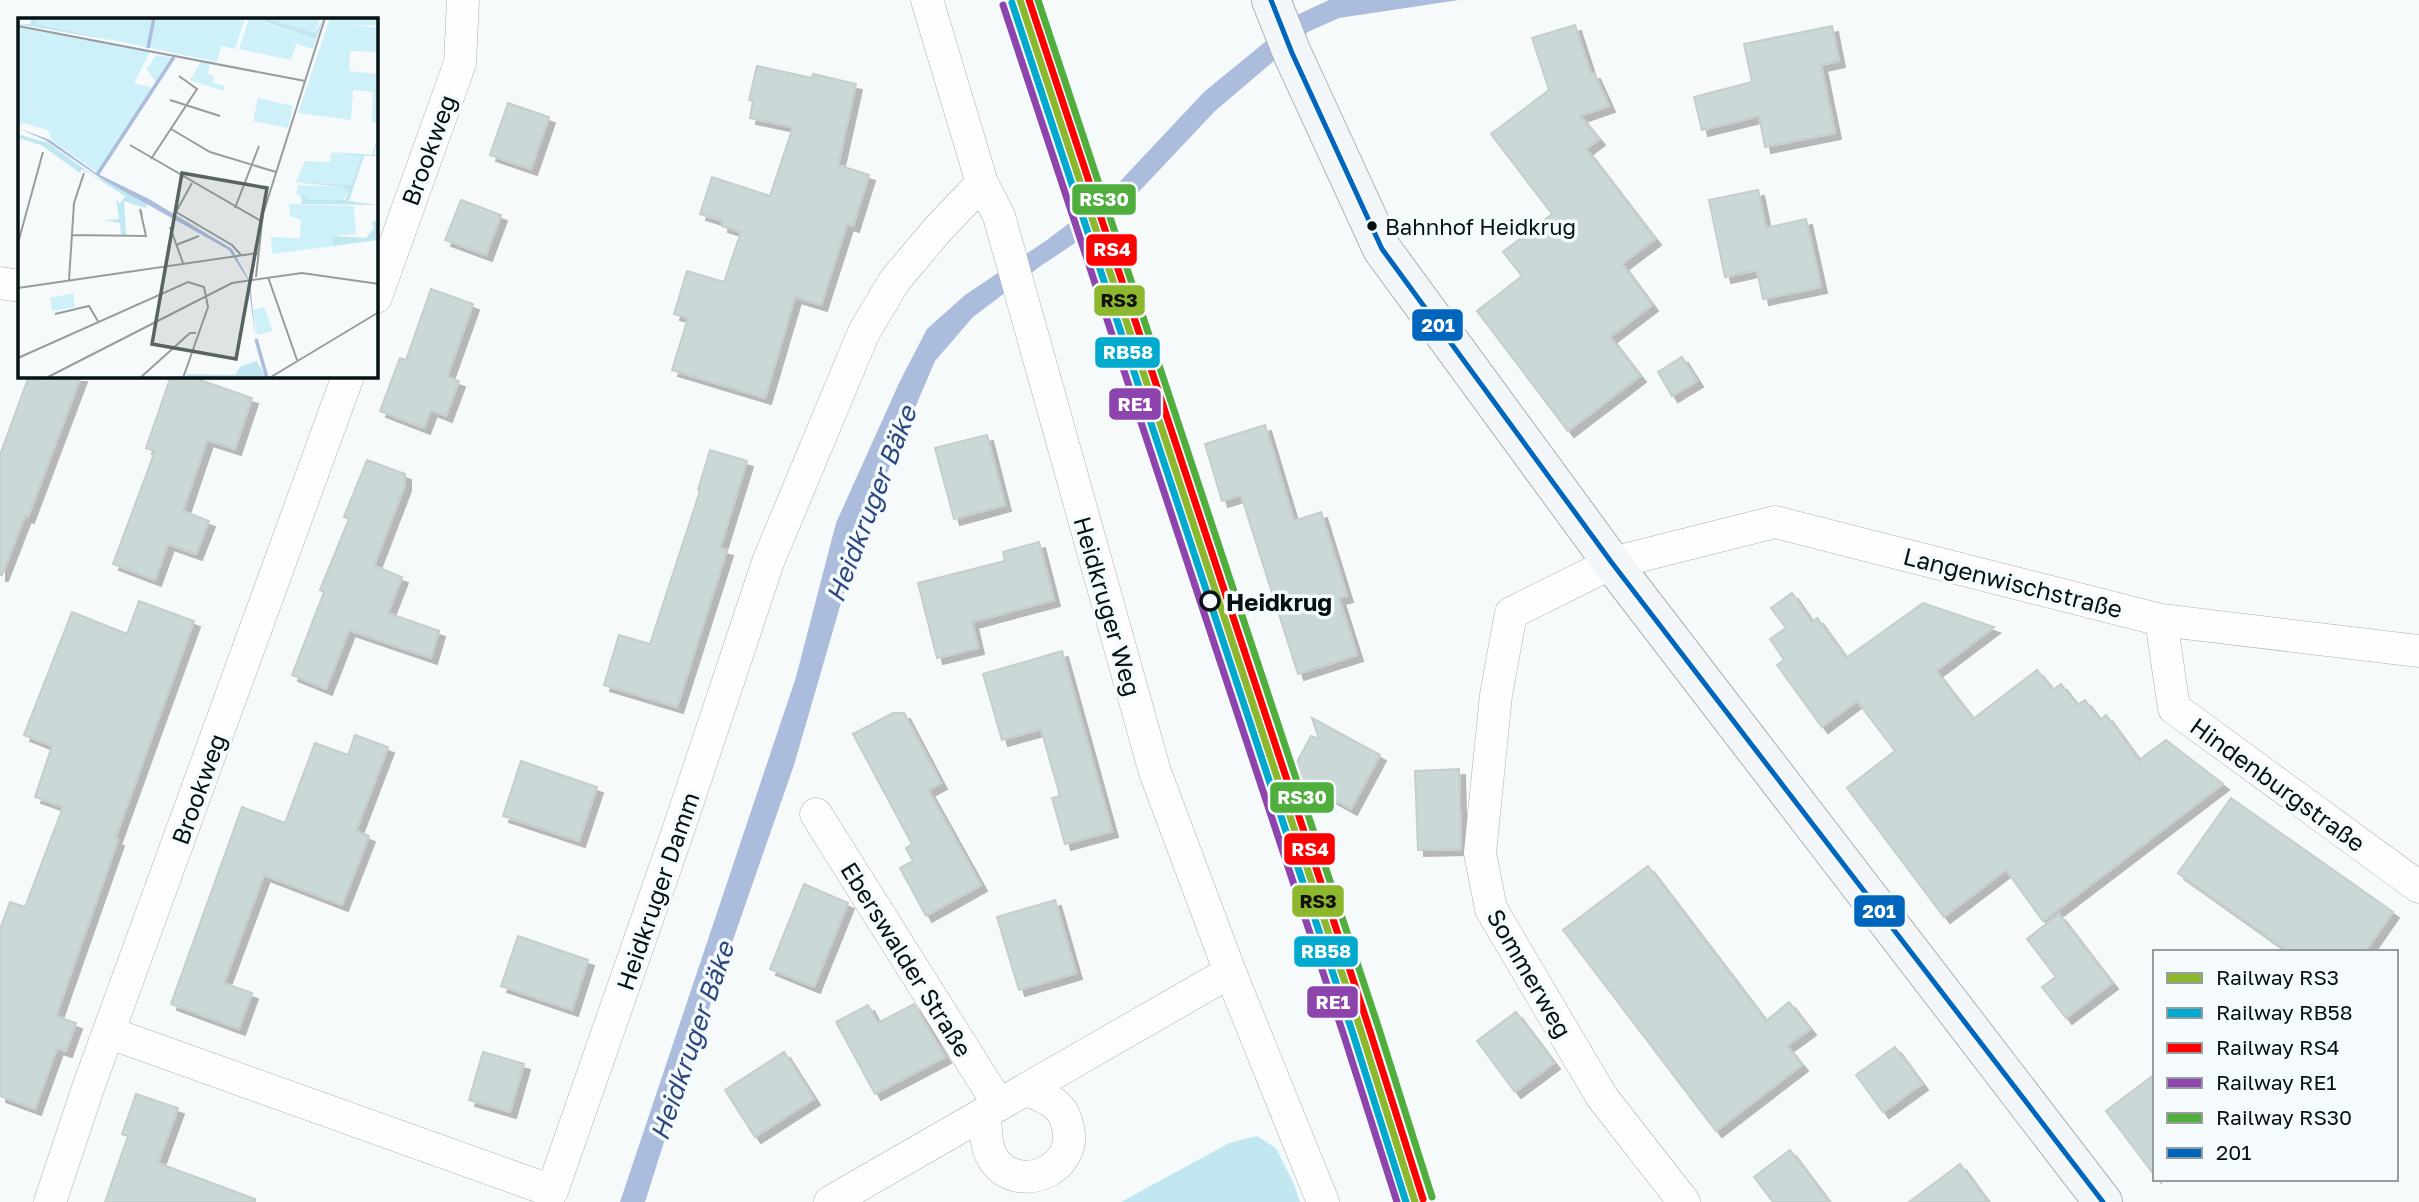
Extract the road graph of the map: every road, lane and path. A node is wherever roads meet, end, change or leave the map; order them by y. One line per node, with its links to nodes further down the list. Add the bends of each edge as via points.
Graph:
1 (463, 0): 7 (street, Brookweg, via 460,63)
2 (927, 0): 4 (street, Heidkruger Weg)
3 (1281, 24): 9 (main road, via 1382,249)
4 (982, 183): 14 (street, Heidkruger Weg, via 999,216 1155,772); 15 (street, Heidkruger Damm, via 895,280 863,332 768,562 552,1191)
5 (0, 283): 6 (street)
6 (18, 286)
7 (378, 291)
8 (339, 379): 15 (street, Brookweg)
9 (1612, 563): 10 (street, Langenwischstraße, via 1775,522); 21 (street, Sommerweg, via 1511,613 1496,695 1480,853 1491,909 1602,1097); 22 (main road)
10 (2161, 620): 11 (street, Langenwischstraße); 13 (street, Hindenburgstraße, via 2174,708)
11 (2419, 651)
12 (816, 814): 17 (street, Eberswalder Straße)
13 (2419, 887)
14 (1230, 972): 16 (street); 20 (street, Heidkruger Weg)
15 (110, 1032): 18 (street, Brookweg)
16 (1027, 1090): 17 (street); 17 (street, via 1055,1103 1070,1130 1063,1159 1041,1176 1013,1175 992,1157 987,1144)
17 (992, 1109): 19 (street)
18 (50, 1202)
19 (830, 1202)
20 (1323, 1202)
21 (1684, 1202)
22 (2103, 1202)

